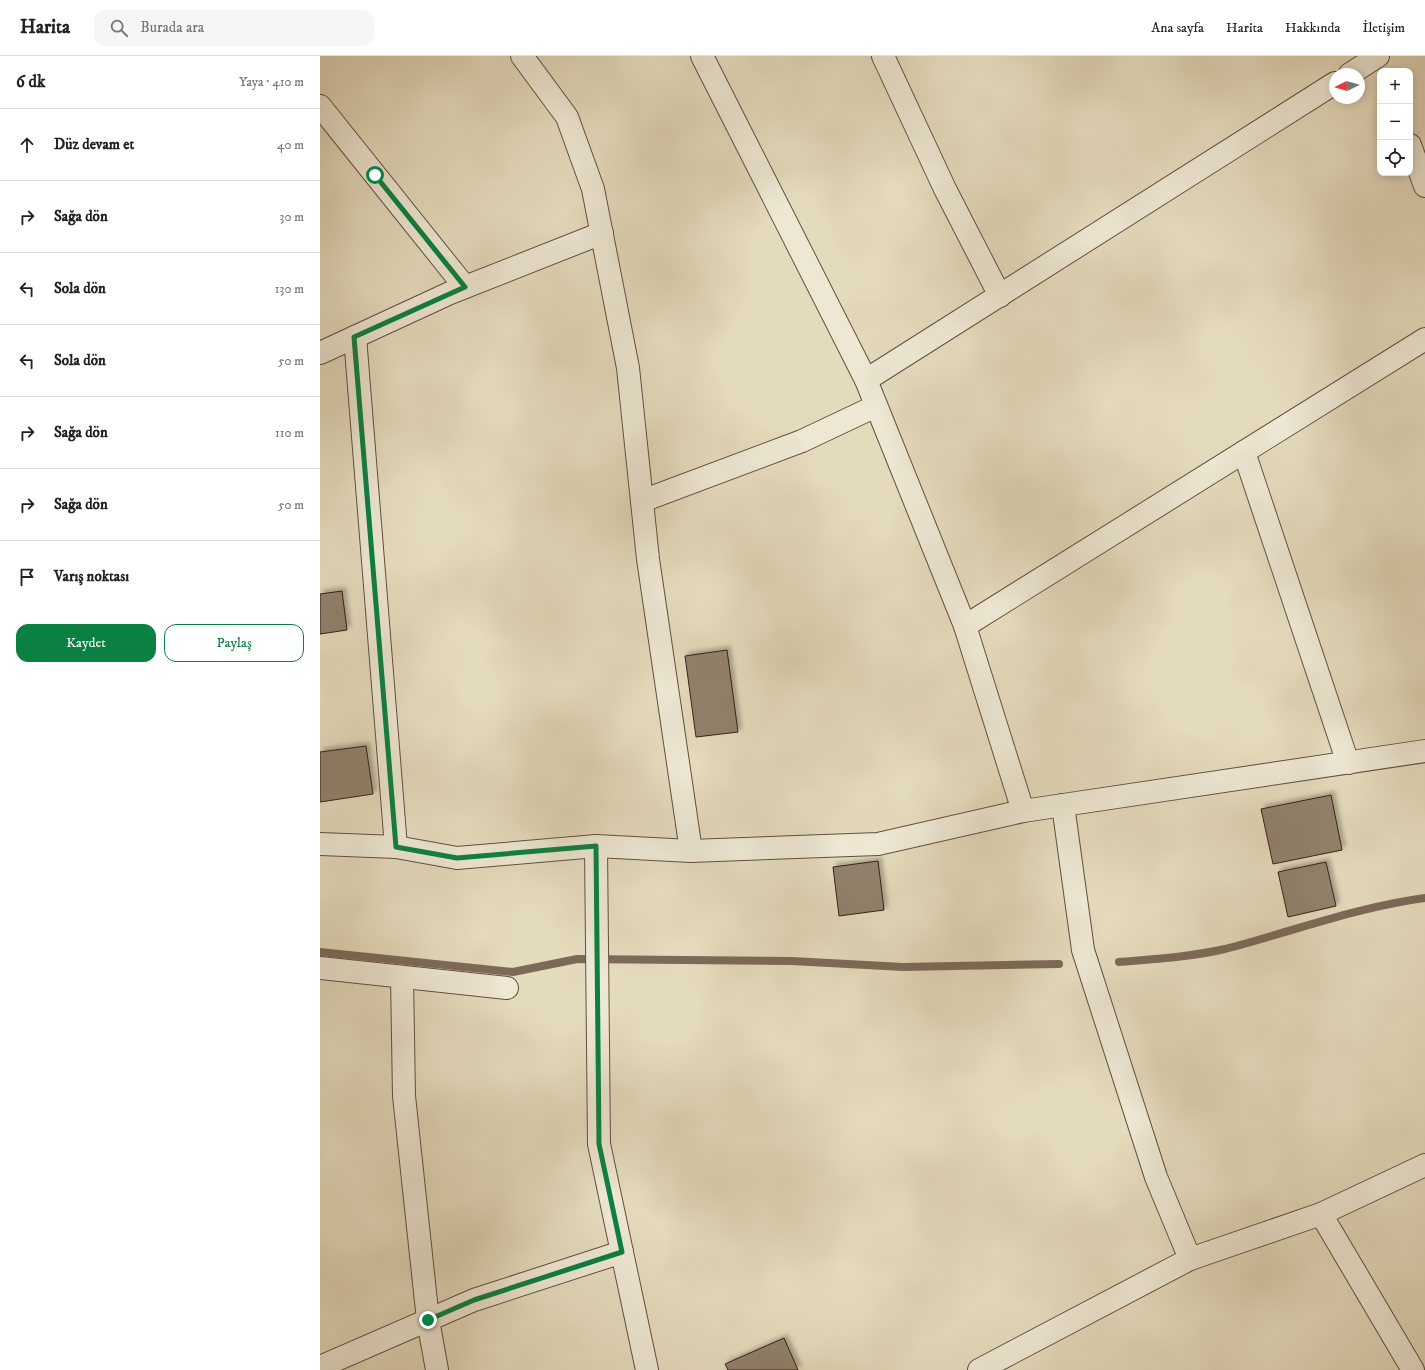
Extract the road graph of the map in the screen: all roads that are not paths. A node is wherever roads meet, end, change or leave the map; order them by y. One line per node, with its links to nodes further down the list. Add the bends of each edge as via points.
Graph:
1 (522, 56): 11 (street, via 567,116 593,189)
2 (702, 56): 17 (street)
3 (883, 56): 13 (street, via 945,189)
4 (1378, 56): 5 (street); 6 (street)
5 (1359, 68)
6 (1382, 68)
7 (1329, 87): 13 (street)
8 (320, 106): 12 (street)
9 (1413, 153): 10 (street)
10 (1425, 186)
11 (602, 233): 12 (street); 20 (street, via 628,368)
12 (465, 287): 14 (street)
13 (1000, 296): 17 (street)
14 (354, 337): 16 (street); 28 (street)
15 (1425, 339): 19 (street)
16 (320, 353)
17 (866, 380): 18 (street)
18 (876, 406): 20 (street, via 802,441); 21 (street)
19 (1244, 452): 21 (street); 23 (street)
20 (642, 501): 29 (street)
21 (965, 626): 25 (street)
22 (1425, 752): 23 (street)
23 (1348, 763): 24 (street)
24 (1063, 805): 25 (street); 36 (street, via 1083,950 1156,1177)
25 (1023, 811): 29 (street, via 878,844)
26 (320, 844): 28 (street)
27 (596, 846): 28 (street, via 457,858); 29 (street); 35 (street, via 599,1144)
28 (396, 847)
29 (691, 851)
30 (320, 968): 31 (street)
31 (402, 977): 32 (street); 37 (street, via 404,1096)
32 (507, 988)
33 (1425, 1165): 34 (street)
34 (1321, 1214): 36 (street); 42 (street)
35 (622, 1252): 37 (street, via 474,1300); 40 (street)
36 (1190, 1259): 41 (street)
37 (428, 1320): 38 (street); 39 (street)
38 (320, 1367)
39 (437, 1370)
40 (647, 1370)
41 (978, 1370)
42 (1413, 1370)

